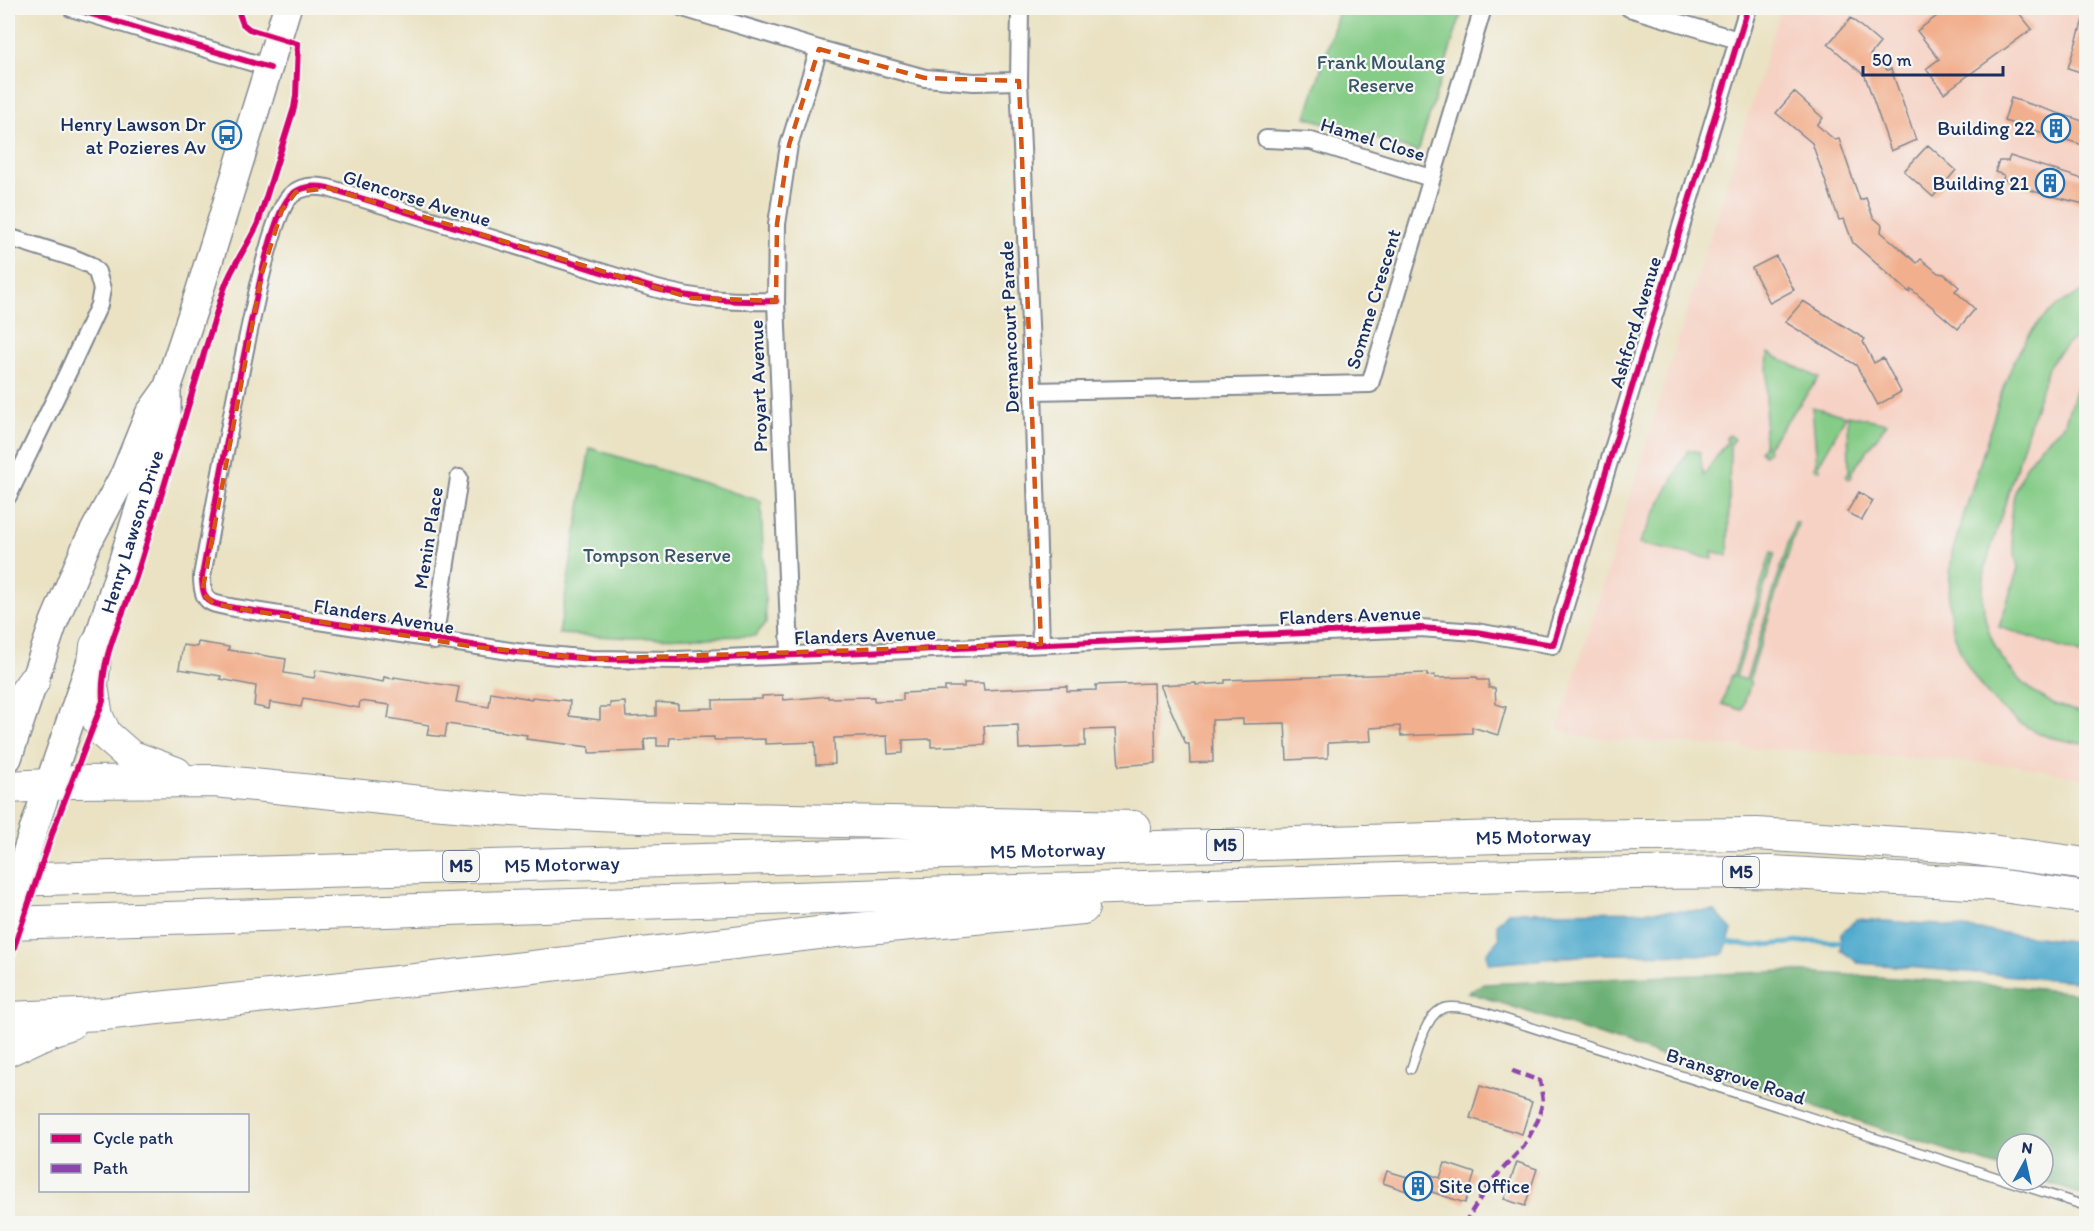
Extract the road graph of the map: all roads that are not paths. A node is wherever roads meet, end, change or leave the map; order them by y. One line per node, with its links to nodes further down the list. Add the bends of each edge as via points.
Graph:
1 (71, 8): 10 (street)
2 (287, 8): 10 (main road, Henry Lawson Drive)
3 (683, 8): 9 (street)
4 (1020, 8): 11 (street, Dernancourt Parade)
5 (1483, 8): 13 (street, Somme Crescent)
6 (1629, 8): 8 (street)
7 (1748, 8): 8 (street, Ashford Avenue)
8 (1738, 40): 23 (street, Ashford Avenue)
9 (819, 49): 11 (street, via 925,78); 15 (street, Proyart Avenue, via 789,145 777,224)
10 (270, 68): 16 (main road, Henry Lawson Drive)
11 (1019, 81): 17 (street, Dernancourt Parade)
12 (1266, 139): 13 (street, Hamel Close, via 1311,141)
13 (1431, 178): 17 (street, Somme Crescent, via 1370,384)
14 (8, 237): 19 (street, via 90,265 97,272 102,289 99,305 73,363)
15 (776, 301): 20 (street, Glencorse Avenue, via 691,298 328,188 306,187 288,199 282,210 262,273); 25 (street, Proyart Avenue)
16 (167, 389): 24 (main road, Henry Lawson Drive, via 167,419); 26 (main road, Henry Lawson Drive, via 149,414 125,473 87,544)
17 (1033, 391): 22 (street, Dernancourt Parade)
18 (459, 478): 21 (street, Menin Place)
19 (8, 496)
20 (202, 576): 21 (street, Flanders Avenue, via 202,593 214,604)
21 (434, 640): 25 (street, Flanders Avenue, via 591,659 678,660)
22 (1041, 644): 23 (street, Flanders Avenue, via 1420,628 1476,632); 25 (street, Flanders Avenue)
23 (1553, 645)
24 (96, 646): 29 (highway, via 92,686 97,717 106,735 130,756 167,771); 30 (main road, Henry Lawson Drive)
25 (790, 654)
26 (33, 682): 27 (highway); 28 (main road, Henry Lawson Drive)
27 (8, 717)
28 (8, 758)
29 (215, 781): 30 (highway); 32 (highway, via 479,807 640,817)
30 (49, 785): 31 (highway); 37 (main road, Henry Lawson Drive, bridge)
31 (8, 787)
32 (1537, 836): 33 (highway, M5 Motorway / M5, via 1757,834 1961,847); 35 (highway, M5 Motorway / M5)
33 (2086, 864)
34 (1394, 879): 36 (highway, M5 Motorway / M5, via 1771,872 1989,884); 38 (highway, M5 Motorway / M5); 39 (highway, via 910,923)
35 (8, 880)
36 (2086, 898)
37 (8, 911)
38 (8, 922)
39 (103, 1014): 40 (highway); 41 (highway, via 53,1029)
40 (8, 1018)
41 (8, 1050)
42 (1411, 1069): 43 (lane, Bransgrove Road, via 1436,1011 1446,1006 1463,1007)
43 (2086, 1206)

